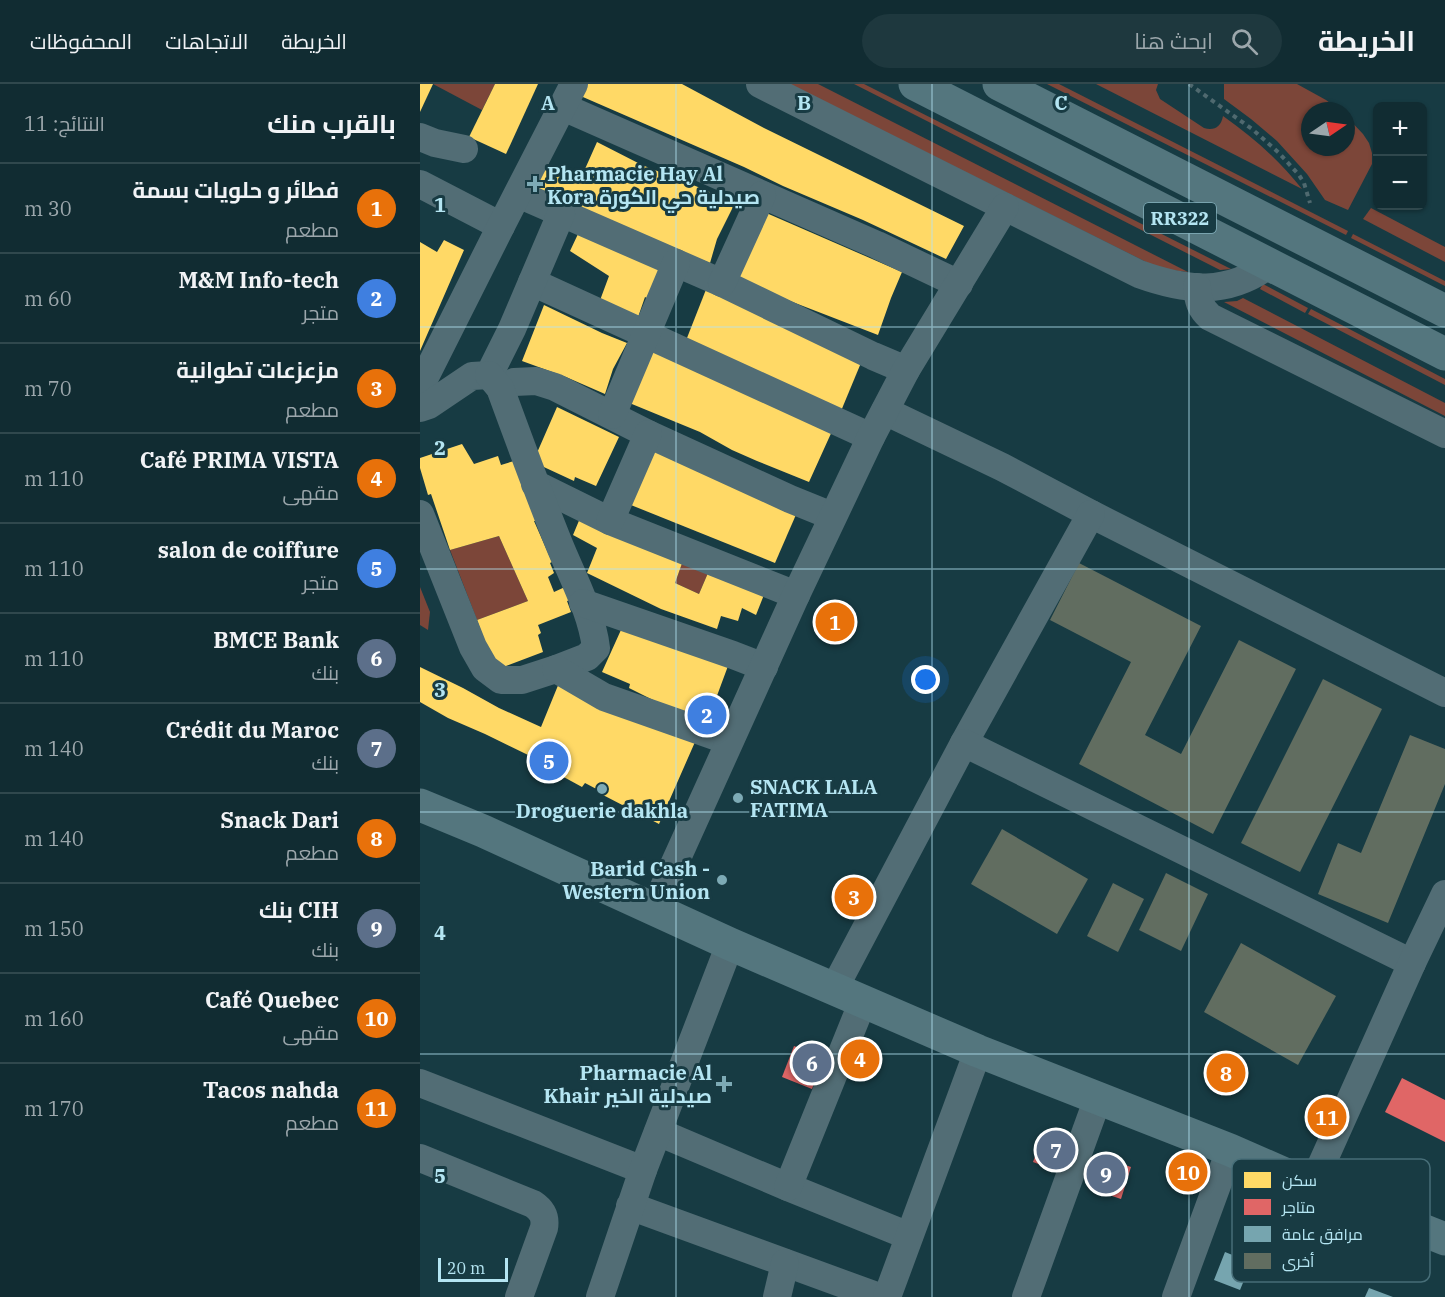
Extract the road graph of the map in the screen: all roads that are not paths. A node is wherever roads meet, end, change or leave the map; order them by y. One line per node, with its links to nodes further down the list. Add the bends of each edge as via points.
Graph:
1 (760, 84): 10 (street)
2 (915, 84): 14 (main road, RR322)
3 (999, 84): 19 (main road, RR322)
4 (569, 95): 8 (street); 9 (street)
5 (420, 137): 6 (street)
6 (464, 149)
7 (420, 184): 12 (street)
8 (518, 194): 11 (street); 12 (street)
9 (762, 195): 16 (street); 17 (street)
10 (1005, 207): 17 (street); 18 (street, via 1138,274 1177,285)
11 (561, 214): 13 (street); 15 (street)
12 (501, 226): 24 (street)
13 (676, 263): 16 (street); 20 (street)
14 (1270, 264): 18 (street, via 1234,284); 21 (main road, RR322)
15 (532, 282): 20 (street); 23 (street)
16 (722, 283): 22 (street)
17 (959, 284): 22 (street)
18 (1197, 286): 29 (street, via 1200,306 1210,317)
19 (1445, 312)
20 (646, 335): 27 (street); 30 (street)
21 (1445, 354)
22 (906, 370): 26 (street)
23 (494, 382): 25 (street, via 472,376); 27 (street, via 536,381); 31 (street)
24 (420, 387)
25 (420, 408)
26 (885, 411): 30 (street); 33 (street)
27 (612, 415): 28 (street)
28 (648, 434): 34 (street); 35 (street)
29 (1445, 434)
30 (871, 437): 34 (street)
31 (535, 484): 35 (street); 37 (street)
32 (420, 514): 39 (street, via 485,668 501,680 522,680)
33 (1091, 514): 40 (street); 42 (street)
34 (832, 516): 36 (street)
35 (610, 521): 36 (street)
36 (796, 595): 38 (street)
37 (583, 603): 38 (street); 39 (street, via 596,648 587,657)
38 (764, 667): 41 (street)
39 (556, 669): 41 (street, via 604,697)
40 (1445, 693)
41 (729, 741): 45 (street)
42 (964, 742): 47 (street); 48 (street)
43 (420, 805): 45 (main road)
44 (1442, 905): 47 (street)
45 (654, 909): 46 (main road)
46 (730, 944): 48 (main road); 52 (street)
47 (1412, 963): 55 (street)
48 (848, 995): 49 (main road); 58 (street)
49 (978, 1051): 51 (main road); 61 (street)
50 (420, 1083): 57 (street)
51 (1098, 1098): 53 (main road); 69 (street)
52 (658, 1132): 57 (street); 58 (street)
53 (1230, 1150): 54 (main road); 70 (street)
54 (1250, 1159)
55 (1324, 1159)
56 (423, 1168): 64 (street, via 533,1204 542,1212 544,1228)
57 (643, 1170): 59 (street)
58 (788, 1187): 61 (street)
59 (630, 1206): 63 (street); 65 (street)
60 (1430, 1233): 62 (main road)
61 (909, 1236): 68 (street)
62 (1445, 1239)
63 (785, 1263): 66 (street); 67 (street)
64 (519, 1297)
65 (600, 1297)
66 (777, 1297)
67 (879, 1297)
68 (887, 1297)
69 (1026, 1297)
70 (1176, 1297)

